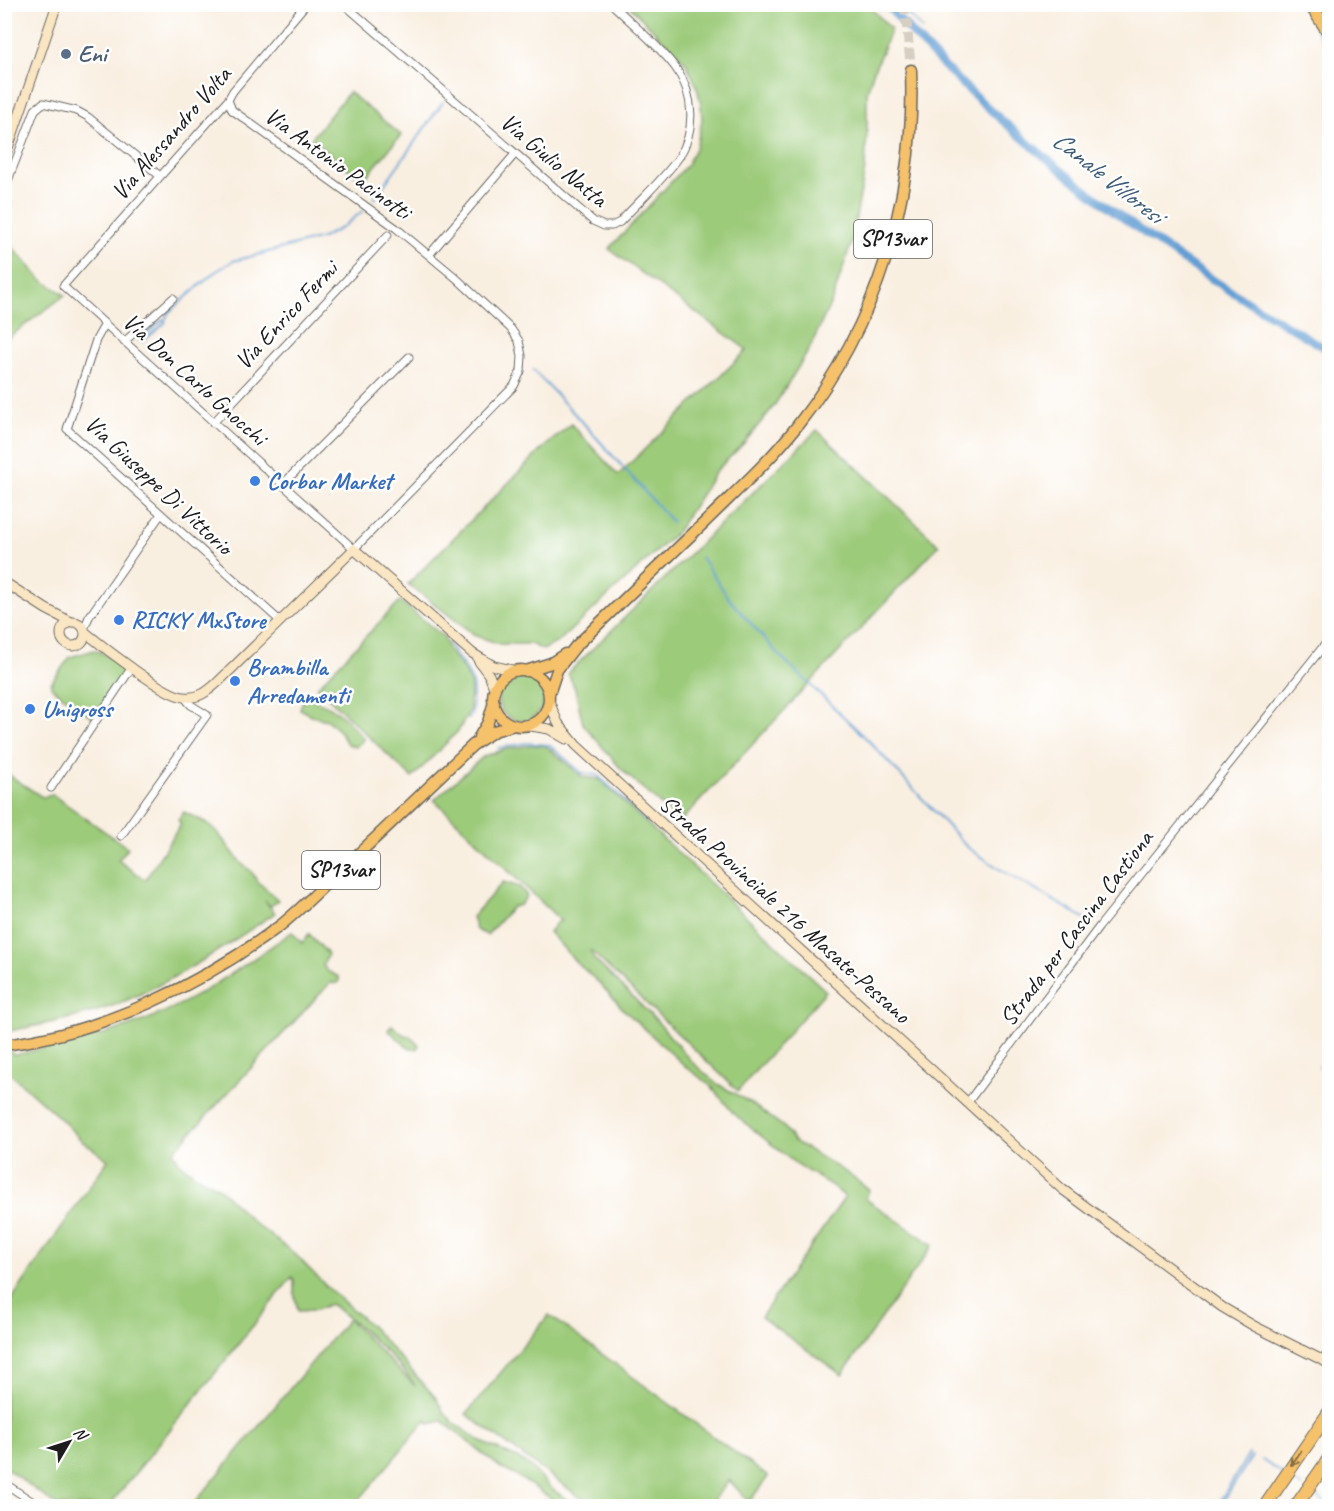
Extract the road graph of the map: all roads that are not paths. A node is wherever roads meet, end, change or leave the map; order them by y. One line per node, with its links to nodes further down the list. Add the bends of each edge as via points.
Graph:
1 (57, 4): 10 (main road)
2 (306, 4): 8 (street, Via Alessandro Volta)
3 (344, 4): 9 (street, Via Giulio Natta)
4 (612, 4): 9 (street, Via Giulio Natta, via 681,76 691,112 681,154 620,222 612,226 593,221)
5 (1310, 4): 6 (highway)
6 (1329, 34)
7 (911, 70): 34 (main road, SP13var, via 910,142 899,213 875,292 844,357 804,418 770,457)
8 (228, 100): 11 (street, Via Alessandro Volta); 14 (street, Via Antonio Pacinotti, via 232,110)
9 (515, 154): 14 (street)
10 (4, 160)
11 (160, 176): 12 (street, via 88,117 43,103 35,110); 15 (street, Via Alessandro Volta)
12 (4, 191)
13 (388, 234): 20 (street, Via Enrico Fermi)
14 (429, 255): 23 (street, Via Antonio Pacinotti, via 511,329 519,341 521,371 514,386)
15 (63, 286): 17 (street, Via Don Carlo Gnocchi)
16 (173, 298): 18 (street)
17 (105, 324): 18 (street, Via Don Carlo Gnocchi); 22 (street, Via Giuseppe Di Vittorio, via 96,340 67,429)
18 (124, 342): 20 (street, Via Don Carlo Gnocchi)
19 (409, 357): 21 (street)
20 (213, 423): 21 (street, Via Don Carlo Gnocchi)
21 (282, 485): 23 (street, Via Don Carlo Gnocchi)
22 (161, 514): 26 (street); 27 (street, Via Giuseppe Di Vittorio)
23 (354, 549): 27 (main road); 35 (main road)
24 (4, 582): 25 (main road)
25 (46, 609): 28 (main road); 30 (main road)
26 (89, 617): 28 (street); 29 (street)
27 (280, 621): 39 (main road, via 209,690)
28 (73, 622): 29 (main road); 30 (main road, via 64,626)
29 (84, 630): 32 (main road); 33 (main road)
30 (61, 633): 32 (main road, via 67,644)
31 (1329, 638): 47 (street, Strada per Cascina Castiona, via 1092,936)
32 (79, 644): 33 (main road)
33 (103, 647): 36 (main road)
34 (575, 648): 37 (main road, SP13var, via 551,663); 40 (main road, SP13var, via 557,670)
35 (472, 653): 37 (main road, via 494,666); 38 (main road, via 489,675)
36 (132, 667): 39 (main road); 44 (street)
37 (521, 671): 38 (main road, SP13var, via 503,677); 40 (main road, via 541,679)
38 (494, 695): 41 (main road, via 501,717); 42 (main road, SP13var, via 488,722)
39 (185, 698): 45 (street, via 207,715)
40 (549, 698): 41 (main road, SP13var, via 540,718); 43 (main road, via 559,725)
41 (519, 725): 42 (main road, SP13var, via 494,731); 43 (main road, via 549,729)
42 (473, 745): 46 (main road, SP13var, via 282,923 215,969 124,1013)
43 (576, 745): 47 (main road, Strada Provinciale 216 Masate-Pessano)
44 (51, 788)
45 (121, 836)
46 (4, 1045)
47 (968, 1102): 48 (main road, Strada Provinciale 216 Masate-Pessano, via 1080,1203 1222,1307)
48 (1329, 1364)
49 (1329, 1411): 53 (highway, one-way to 53)
50 (1329, 1457): 54 (highway)
51 (4, 1483): 52 (street)
52 (39, 1506)
53 (1264, 1506)
54 (1296, 1506)

